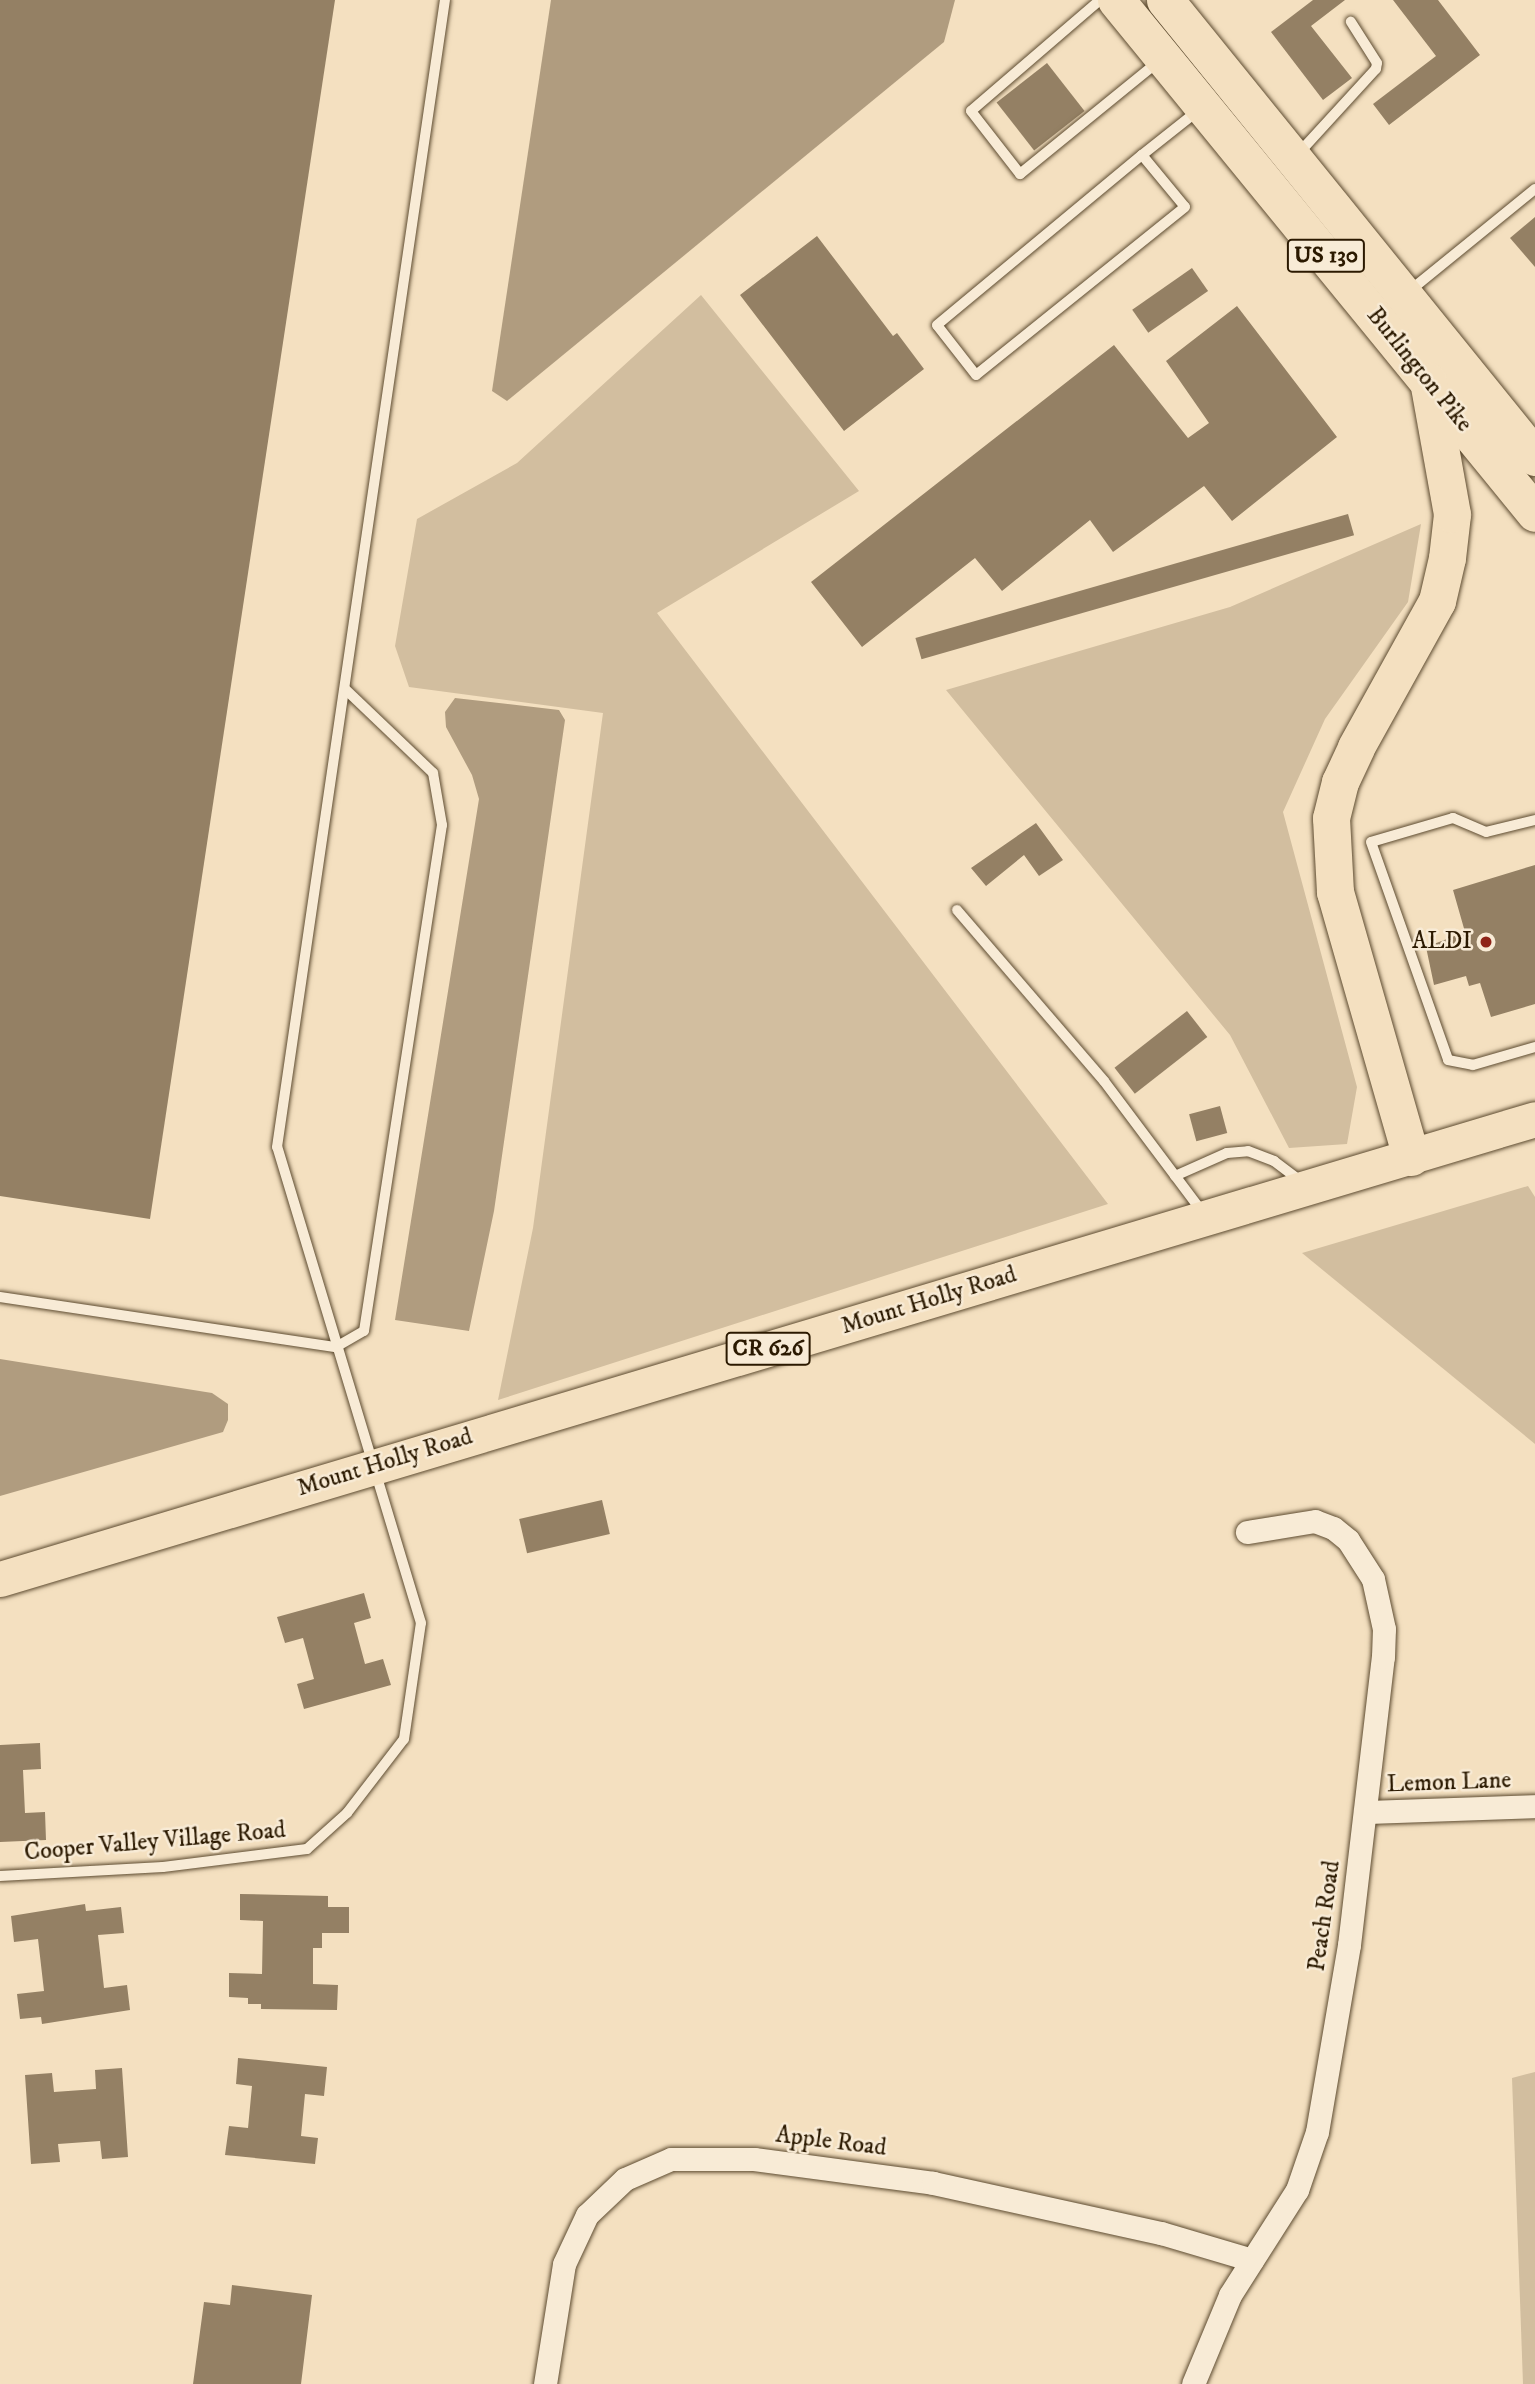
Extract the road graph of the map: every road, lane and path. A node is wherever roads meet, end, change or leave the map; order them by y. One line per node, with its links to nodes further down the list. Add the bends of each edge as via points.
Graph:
1 (445, 0): 15 (lane, Cooper Valley Village Road)
2 (1100, 0): 6 (lane, via 971,111 1020,174)
3 (1116, 0): 6 (highway, Burlington Pike / US 130)
4 (1165, 0): 9 (highway, Burlington Pike / US 130)
5 (1351, 22): 9 (lane, via 1377,63 1376,69)
6 (1163, 57): 7 (highway, Burlington Pike / US 130)
7 (1203, 106): 8 (lane); 12 (highway, Burlington Pike / US 130)
8 (1142, 155): 8 (lane, via 937,325 976,375 1185,207)
9 (1293, 159): 11 (highway, Burlington Pike / US 130)
10 (1535, 188): 11 (lane)
11 (1404, 295): 13 (highway, Burlington Pike / US 130)
12 (1428, 381): 14 (highway, Burlington Pike / US 130); 20 (highway, via 1451,514 1447,558 1437,601 1356,747 1331,818 1335,892)
13 (1535, 457)
14 (1535, 513)
15 (346, 690): 25 (lane, Cooper Valley Village Road, via 277,1147); 25 (lane, via 433,773 442,825 364,1331)
16 (1535, 820): 18 (lane, via 1486,832 1453,818 1371,842 1448,1060 1474,1065)
17 (957, 910): 21 (lane, via 1104,1082)
18 (1535, 1047)
19 (1535, 1119): 20 (main road, Mount Holly Road / CR 626)
20 (1411, 1157): 22 (main road, Mount Holly Road / CR 626)
21 (1175, 1176): 22 (lane, via 1227,1153 1248,1151 1274,1161); 23 (lane)
22 (1309, 1187): 23 (main road, Mount Holly Road / CR 626)
23 (1206, 1218): 26 (main road, Mount Holly Road / CR 626)
24 (0, 1297): 25 (lane)
25 (336, 1347): 26 (lane, Cooper Valley Village Road)
26 (375, 1466): 28 (main road, Mount Holly Road / CR 626); 31 (lane, Cooper Valley Village Road, via 421,1623 404,1739 347,1813 307,1849 211,1862)
27 (1247, 1532): 30 (street, Peach Road, via 1296,1521 1333,1528 1363,1558 1373,1579 1384,1629)
28 (0, 1579)
29 (1535, 1806): 30 (street, Lemon Lane)
30 (1365, 1812): 32 (street, Peach Road, via 1336,2040 1317,2132 1297,2190)
31 (0, 1876)
32 (1252, 2260): 33 (street, Apple Road, via 1161,2233 933,2183 766,2160 671,2159 625,2179 587,2215 564,2264); 34 (street, Peach Road, via 1216,2322)
33 (545, 2384)
34 (1193, 2384)

